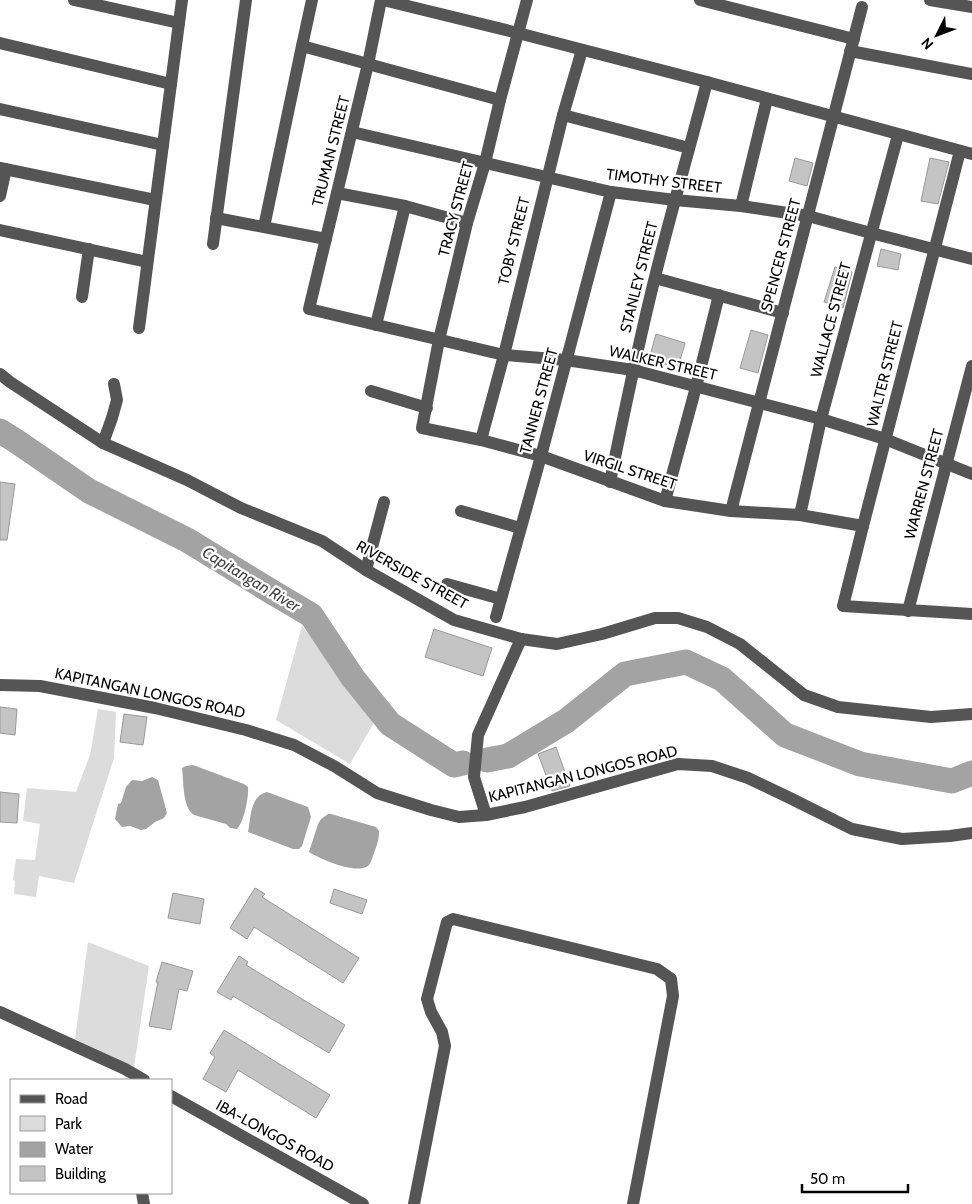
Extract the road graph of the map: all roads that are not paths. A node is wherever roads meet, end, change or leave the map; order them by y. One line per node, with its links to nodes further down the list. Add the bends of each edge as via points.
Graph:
1 (74, 0): 11 (street)
2 (182, 0): 11 (street)
3 (246, 0): 42 (street)
4 (312, 0): 15 (street)
5 (382, 0): 12 (street); 17 (street, TRUMAN STREET)
6 (528, 0): 12 (street, TRACY STREET)
7 (700, 0): 14 (street)
8 (930, 0): 10 (street)
9 (862, 7): 14 (street, SPENCER STREET)
10 (972, 7)
11 (178, 23): 20 (street)
12 (518, 33): 16 (street); 22 (street, TRACY STREET)
13 (0, 43): 20 (street)
14 (852, 45): 18 (street); 25 (street, SPENCER STREET)
15 (302, 46): 17 (street); 44 (street)
16 (582, 50): 19 (street); 24 (street, TOBY STREET)
17 (368, 64): 22 (street); 26 (street, TRUMAN STREET)
18 (972, 74)
19 (707, 82): 21 (street); 29 (street, STANLEY STREET)
20 (171, 84): 28 (street)
21 (767, 99): 25 (street); 40 (street)
22 (500, 100): 31 (street, TRACY STREET)
23 (0, 109): 28 (street)
24 (562, 115): 29 (street); 33 (street, TOBY STREET)
25 (834, 117): 27 (street); 41 (street, SPENCER STREET)
26 (352, 132): 31 (street, TIMOTHY STREET); 35 (street, TRUMAN STREET)
27 (898, 135): 30 (street); 46 (street, WALLACE STREET)
28 (163, 145): 37 (street)
29 (689, 148): 38 (street, STANLEY STREET)
30 (966, 152): 50 (street, WALTER STREET)
31 (485, 163): 33 (street, TIMOTHY STREET); 43 (street, TRACY STREET)
32 (3, 169): 36 (street); 37 (street)
33 (546, 178): 34 (street, TIMOTHY STREET); 61 (street, TOBY STREET)
34 (611, 192): 38 (street, TIMOTHY STREET); 62 (street, TANNER STREET)
35 (337, 193): 39 (street); 47 (street, TRUMAN STREET)
36 (0, 196)
37 (155, 200): 52 (street)
38 (675, 200): 40 (street, TIMOTHY STREET); 53 (street, STANLEY STREET)
39 (405, 206): 43 (street); 58 (street)
40 (741, 206): 41 (street, TIMOTHY STREET)
41 (808, 216): 46 (street, TIMOTHY STREET); 57 (street, SPENCER STREET)
42 (216, 218): 44 (street); 48 (street)
43 (468, 223): 60 (street, TRACY STREET)
44 (264, 227): 47 (street)
45 (0, 230): 49 (street)
46 (871, 233): 50 (street, TIMOTHY STREET); 71 (street, WALLACE STREET)
47 (326, 239): 56 (street, TRUMAN STREET)
48 (213, 244)
49 (89, 249): 52 (street); 55 (street)
50 (934, 249): 51 (street, TIMOTHY STREET); 73 (street, WALTER STREET)
51 (972, 258)
52 (147, 262): 59 (street)
53 (655, 278): 54 (street); 64 (street, STANLEY STREET)
54 (718, 295): 57 (street); 67 (street)
55 (82, 297)
56 (309, 309): 58 (street, WALKER STREET)
57 (782, 313): 69 (street, SPENCER STREET)
58 (376, 325): 60 (street, WALKER STREET)
59 (138, 328)
60 (439, 340): 61 (street, WALKER STREET); 70 (street, TRACY STREET)
61 (504, 355): 62 (street, WALKER STREET); 74 (street, TOBY STREET)
62 (566, 360): 64 (street, WALKER STREET); 76 (street, TANNER STREET)
63 (972, 366): 77 (street, WARREN STREET)
64 (634, 370): 67 (street, WALKER STREET); 79 (street, STANLEY STREET)
65 (0, 374): 75 (street, RIVERSIDE STREET)
66 (114, 384): 75 (street, via 117,400)
67 (696, 387): 69 (street, WALKER STREET); 80 (street)
68 (371, 391): 70 (street)
69 (759, 403): 71 (street, WALKER STREET); 83 (street, SPENCER STREET)
70 (426, 408): 72 (street, TRACY STREET)
71 (821, 419): 73 (street, WALKER STREET); 84 (street, WALLACE STREET)
72 (422, 428): 74 (street, VIRGIL STREET)
73 (885, 439): 77 (street, WALKER STREET); 85 (street, WALTER STREET)
74 (481, 440): 76 (street, VIRGIL STREET)
75 (103, 443): 87 (street, RIVERSIDE STREET, via 241,508 322,540)
76 (541, 456): 79 (street, VIRGIL STREET); 86 (street, TANNER STREET)
77 (946, 464): 78 (street, WALKER STREET); 90 (street, WARREN STREET)
78 (972, 474)
79 (610, 482): 80 (street, VIRGIL STREET)
80 (665, 501): 83 (street, VIRGIL STREET)
81 (384, 502): 87 (street)
82 (461, 511): 86 (street)
83 (731, 511): 84 (street, VIRGIL STREET)
84 (800, 515): 85 (street, VIRGIL STREET)
85 (862, 526): 90 (street, WALTER STREET, via 843,606)
86 (520, 528): 89 (street, TANNER STREET)
87 (366, 570): 93 (street, RIVERSIDE STREET, via 454,620)
88 (447, 584): 89 (street)
89 (501, 599): 92 (street, TANNER STREET)
90 (908, 611): 91 (street)
91 (972, 614)
92 (496, 617)
93 (521, 639): 95 (street, RIVERSIDE STREET, via 557,644 655,618 678,618 707,627 740,644 804,694 838,707 931,717); 96 (street, via 478,735 474,777)
94 (0, 685): 96 (street, KAPITANGAN LONGOS ROAD, via 40,686 155,708 246,730 294,745 377,793 459,817)
95 (972, 714)
96 (486, 815): 97 (street, KAPITANGAN LONGOS ROAD, via 678,764 712,766 748,778 852,829 902,839)
97 (972, 833)
98 (0, 1012): 99 (street)
99 (124, 1075): 100 (street)
100 (140, 1079)
101 (172, 1097): 102 (street, IBA-LONGOS ROAD)
102 (363, 1204)
103 (414, 1204): 104 (street, via 445,1046 427,999 448,922 453,919 657,969 671,979 673,996)
104 (633, 1204)

